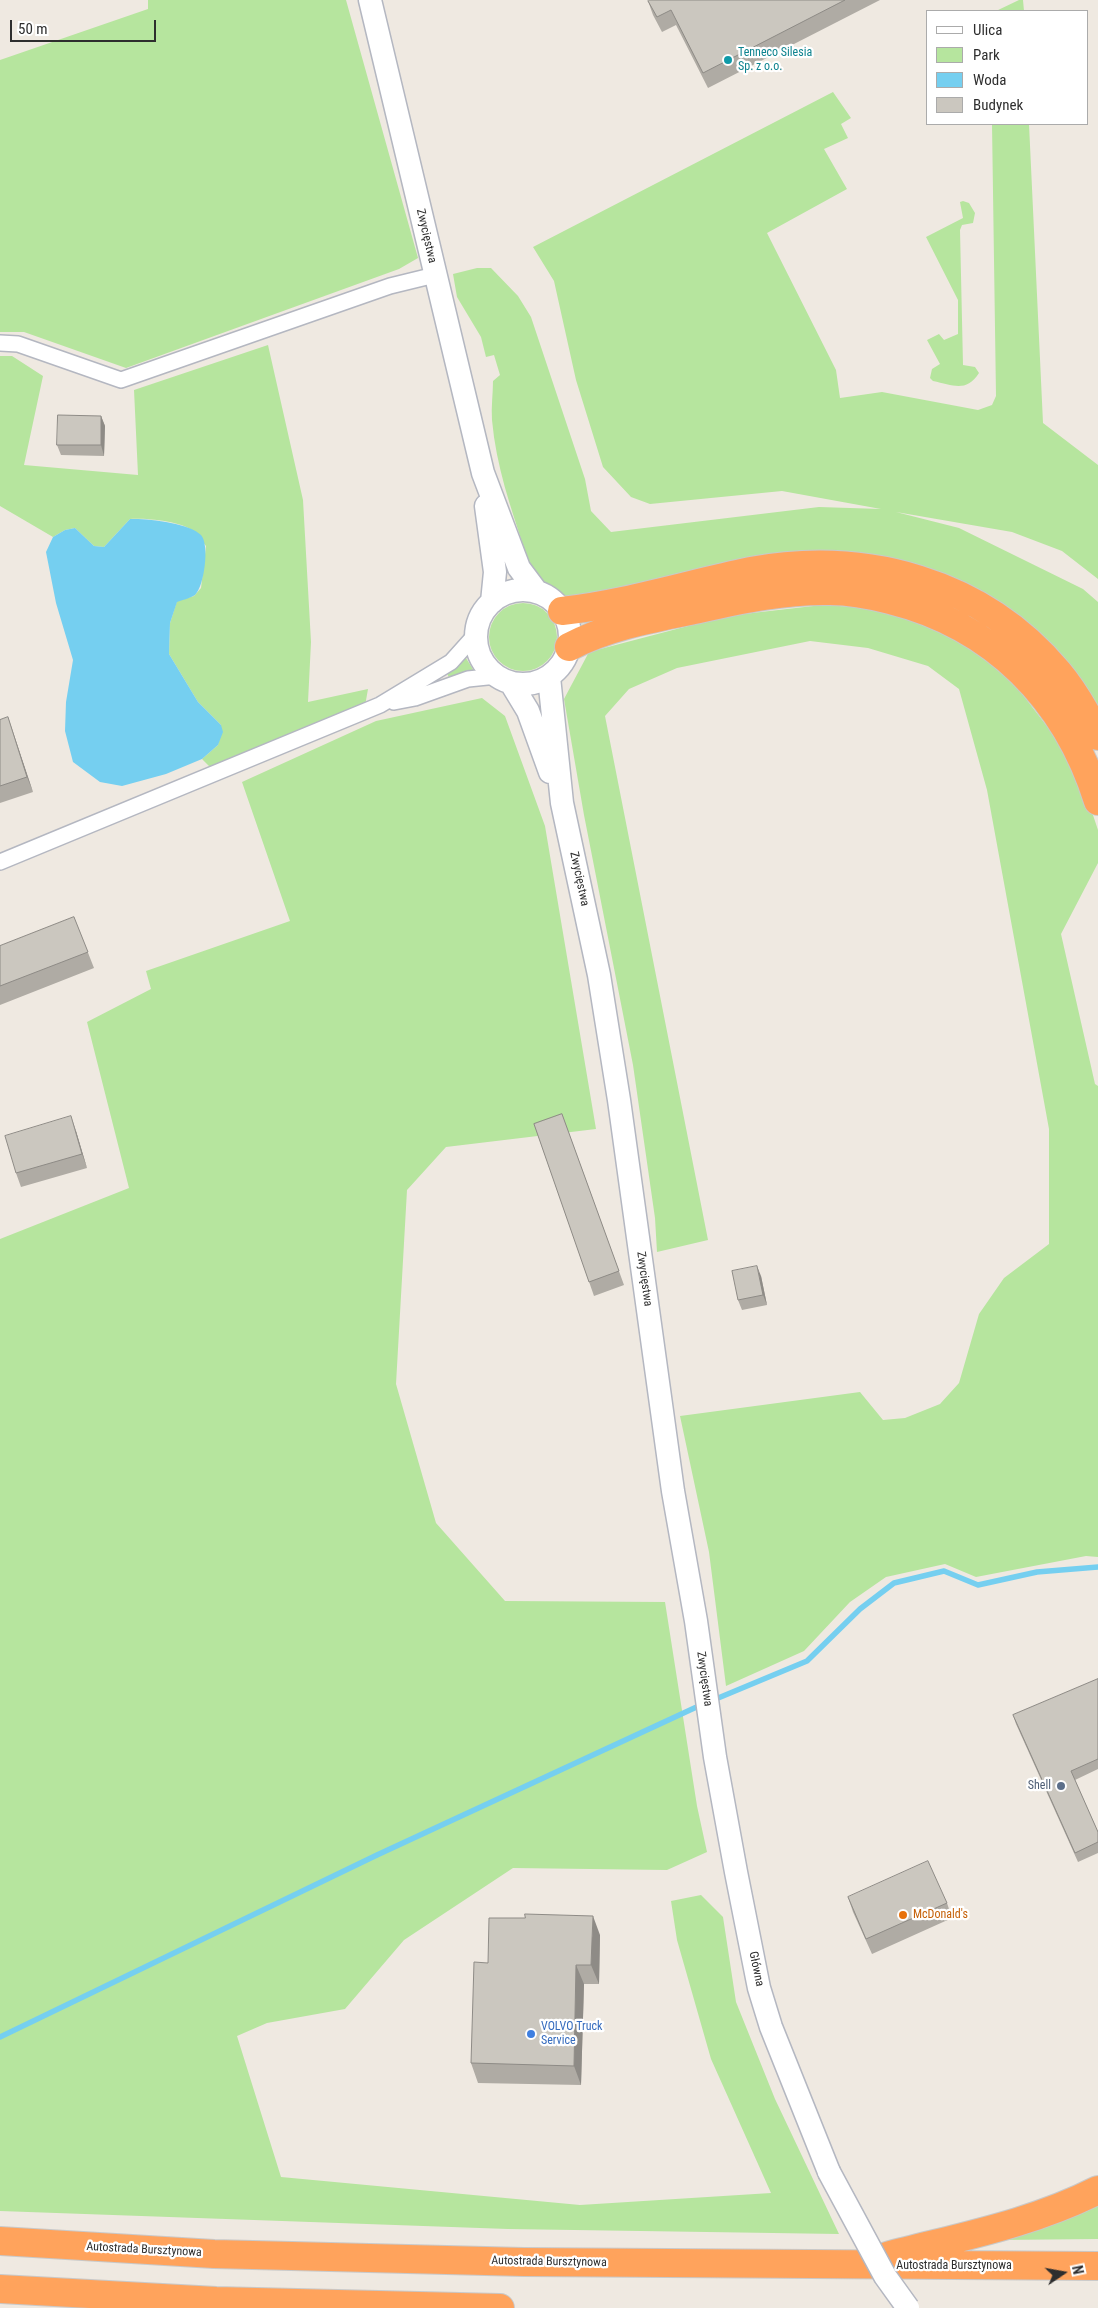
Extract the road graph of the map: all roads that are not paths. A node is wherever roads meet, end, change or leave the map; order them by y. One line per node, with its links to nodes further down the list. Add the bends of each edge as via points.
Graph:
1 (370, 0): 2 (main road, Zwycięstwa)
2 (436, 274): 3 (street, via 390,286 121,380 18,344); 4 (main road, Zwycięstwa)
3 (0, 343)
4 (483, 473): 5 (main road, Zwycięstwa, via 519,568); 6 (main road, Zwycięstwa, via 495,572)
5 (537, 592): 6 (main road, via 516,591); 7 (main road)
6 (492, 602): 8 (main road, via 481,616)
7 (562, 612): 9 (main road, via 570,632); 13 (highway, via 752,571 811,564 850,564 886,570 923,580 1004,623 1058,672)
8 (476, 633): 11 (main road, via 479,654 486,667); 12 (street, via 451,662)
9 (569, 647): 10 (main road, via 560,666); 14 (highway, via 597,633 742,599 778,594 832,590 902,603 940,615 973,633 1008,659 1039,691 1063,725 1081,757)
10 (549, 677): 11 (main road, via 530,684); 15 (main road, Zwycięstwa)
11 (504, 680): 12 (street, via 468,680 415,698); 15 (main road, Zwycięstwa, via 530,716)
12 (380, 705): 16 (street)
13 (1098, 736)
14 (1098, 801)
15 (562, 803): 17 (main road, Zwycięstwa, via 599,976 618,1091 673,1491)
16 (0, 862)
17 (715, 1757): 24 (main road, Główna, bridge, via 759,1988 771,2027 829,2172 885,2276)
18 (1098, 2190): 20 (highway, via 1020,2222)
19 (0, 2242): 20 (highway, Autostrada Bursztynowa, via 243,2255)
20 (852, 2265): 21 (highway, Autostrada Bursztynowa)
21 (1098, 2266)
22 (0, 2289): 23 (highway, via 216,2301)
23 (500, 2308)
24 (908, 2308)

